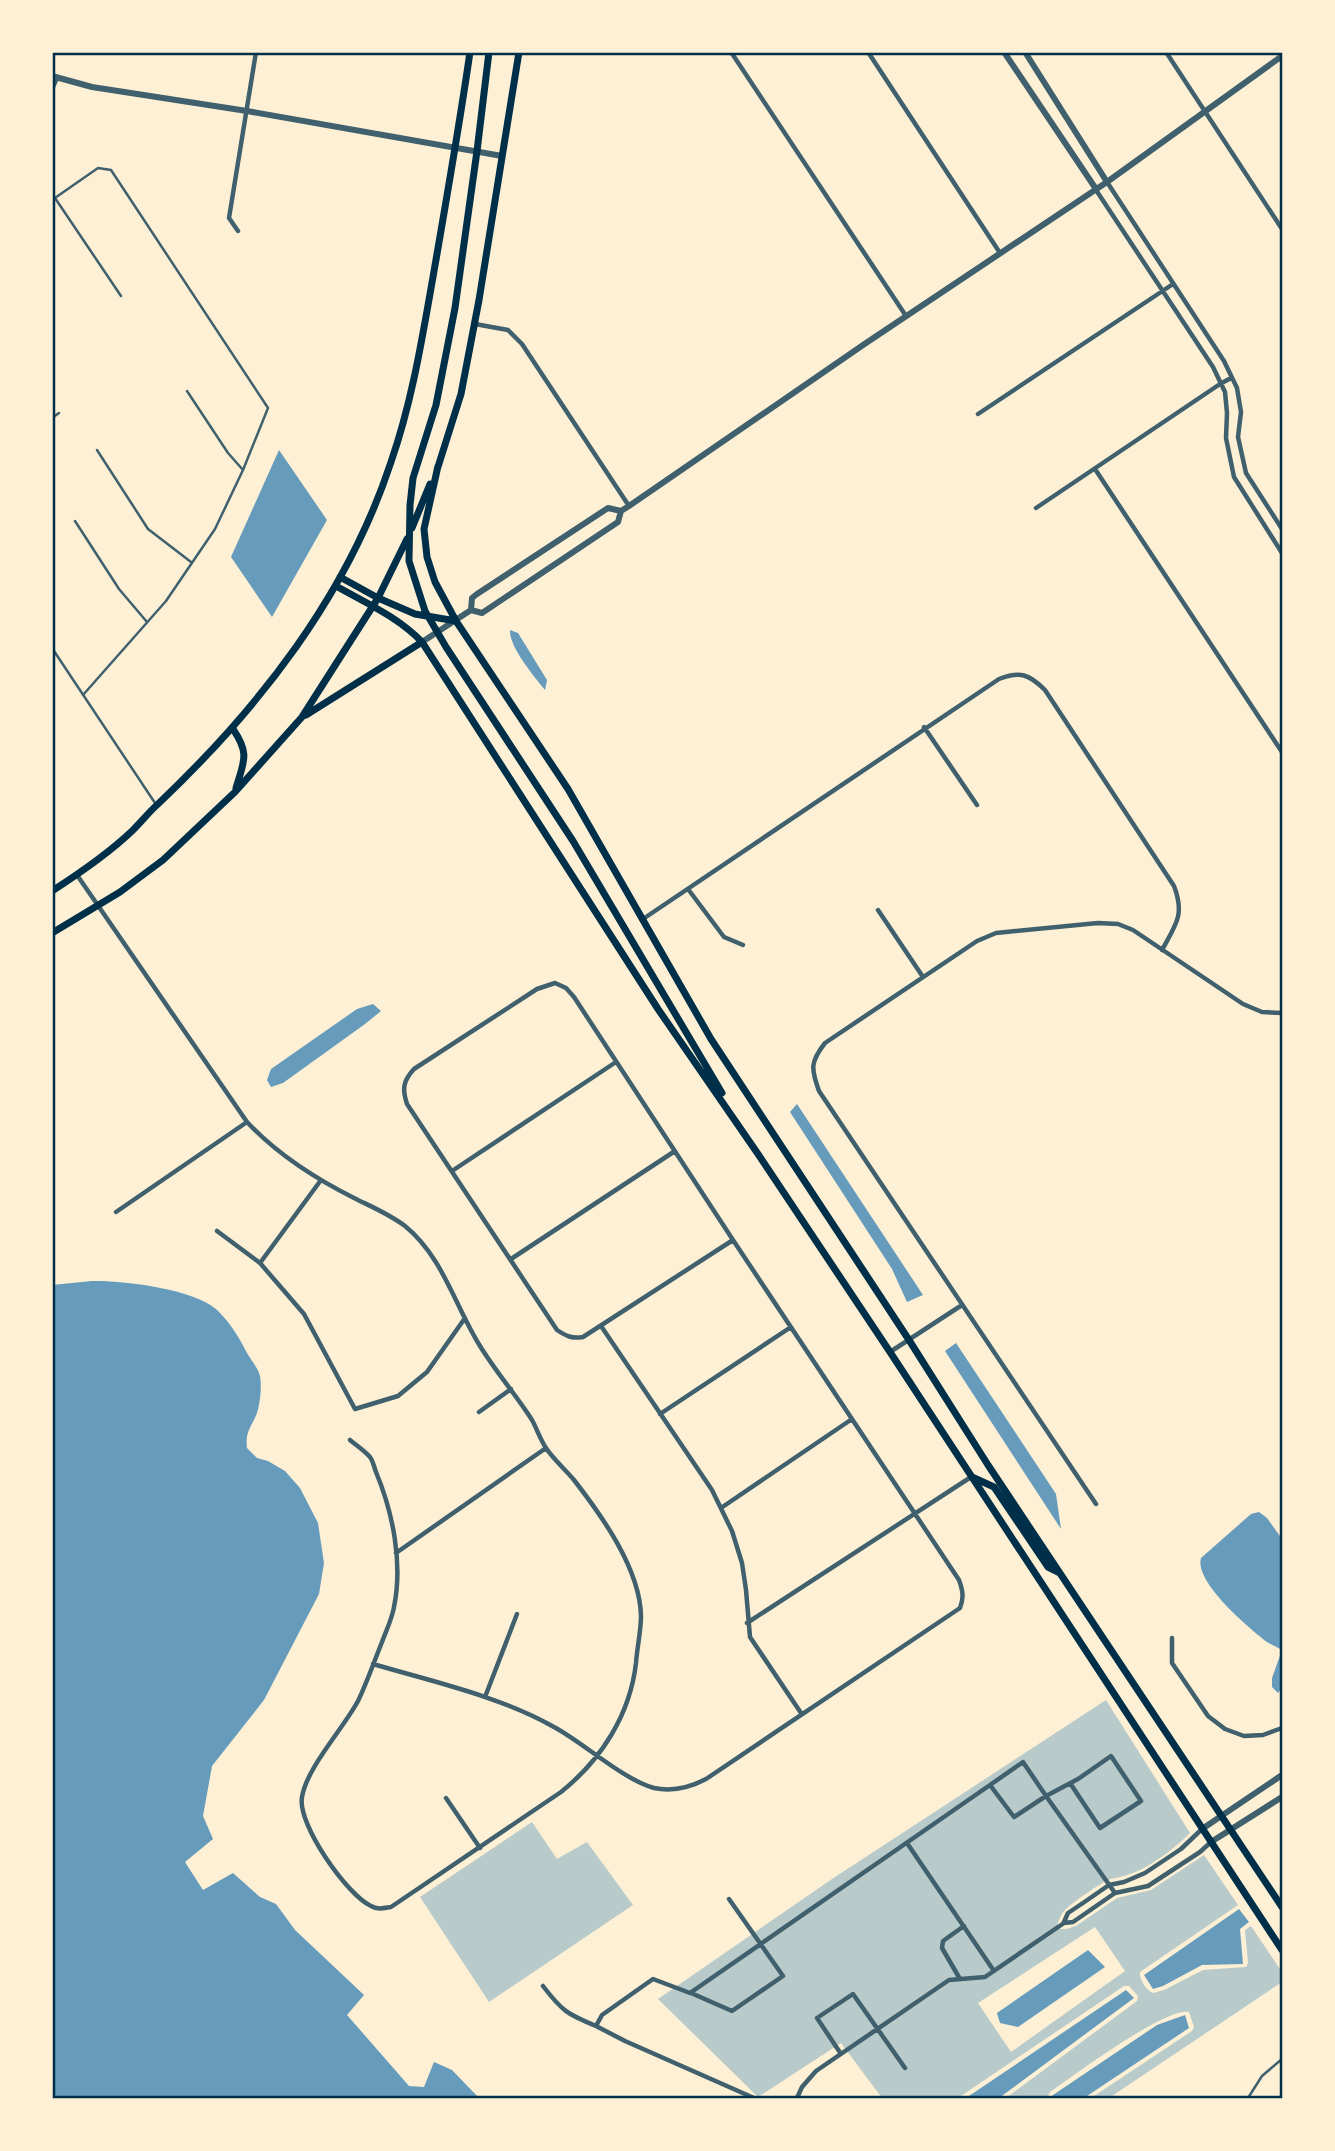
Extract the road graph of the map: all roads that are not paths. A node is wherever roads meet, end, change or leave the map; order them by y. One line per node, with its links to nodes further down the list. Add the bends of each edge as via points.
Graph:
1 (256, 52): 15 (street)
2 (470, 52): 17 (main road)
3 (489, 52): 18 (main road)
4 (519, 52): 19 (main road)
5 (731, 52): 29 (street)
6 (868, 52): 25 (street)
7 (1004, 52): 12 (street)
8 (1024, 52): 11 (street)
9 (1166, 52): 16 (street)
10 (1283, 56): 16 (street)
11 (1033, 66): 12 (street); 20 (street)
12 (1020, 76): 21 (street)
13 (55, 77): 14 (street); 15 (street)
14 (52, 89)
15 (247, 111): 17 (street); 24 (street, via 229,218)
16 (1205, 111): 20 (street); 23 (street)
17 (456, 147): 18 (street); 48 (main road, via 416,371 392,461)
18 (478, 151): 19 (street); 81 (main road, via 436,405 413,478 409,561 425,611 585,860)
19 (502, 156): 30 (main road)
20 (1107, 182): 21 (street); 26 (street)
21 (1096, 189): 25 (street); 27 (street)
22 (54, 199): 28 (lane); 40 (lane, via 98,168 111,170 268,408)
23 (1283, 229)
24 (238, 231)
25 (1000, 253): 29 (street)
26 (1173, 284): 27 (street); 31 (street)
27 (1162, 291): 32 (street); 35 (street)
28 (121, 296)
29 (906, 316): 41 (street)
30 (475, 324): 38 (main road, via 461,394); 41 (street, via 508,330 522,344)
31 (1231, 378): 32 (street); 45 (street, via 1241,412 1238,437 1246,473)
32 (1220, 384): 39 (street); 46 (street, via 1225,392 1226,438 1234,477)
33 (187, 391): 40 (lane)
34 (59, 414): 36 (lane)
35 (978, 414)
36 (52, 418)
37 (97, 450): 47 (lane, via 148,529)
38 (438, 466): 50 (main road); 53 (main road, via 424,529 427,556)
39 (1095, 469): 42 (street); 63 (street)
40 (243, 470): 47 (lane, via 215,529)
41 (629, 506): 43 (street)
42 (1036, 508)
43 (621, 511): 52 (street, via 618,522 482,613); 52 (street, via 608,509 529,560 472,598)
44 (75, 522): 54 (lane)
45 (1283, 530)
46 (1283, 552)
47 (191, 562): 54 (lane)
48 (340, 578): 49 (main road); 50 (main road)
49 (336, 586): 51 (main road); 62 (main road)
50 (378, 598): 51 (main road); 53 (main road, via 415,614)
51 (373, 606): 55 (main road); 60 (main road)
52 (471, 610): 53 (street)
53 (456, 621): 55 (street); 72 (main road, via 568,789)
54 (147, 622): 59 (lane)
55 (422, 642): 60 (main road); 81 (main road, via 658,1009)
56 (52, 648): 57 (lane)
57 (59, 658): 58 (lane); 59 (lane)
58 (52, 662)
59 (83, 695): 65 (lane)
60 (302, 717): 64 (main road)
61 (924, 727): 66 (street); 68 (street); 75 (street, via 999,679 1023,674 1035,680 1174,886 1181,911)
62 (233, 729): 64 (main road, via 244,745); 65 (main road)
63 (1283, 752)
64 (235, 792): 70 (main road, via 163,860)
65 (157, 805): 67 (main road)
66 (977, 805)
67 (77, 875): 69 (main road); 70 (street)
68 (688, 889): 72 (street); 74 (street, via 724,937)
69 (52, 891)
70 (99, 905): 73 (main road); 79 (street)
71 (878, 910): 76 (street)
72 (642, 920): 93 (main road, via 711,1039)
73 (52, 933)
74 (743, 945)
75 (1162, 950): 76 (street, via 1118,924 1015,930 977,941); 77 (street, via 1243,1004 1262,1012)
76 (923, 977): 89 (street, via 825,1043 813,1063 813,1074 819,1091)
77 (1283, 1013)
78 (616, 1062): 80 (street); 82 (street); 82 (street, via 574,997 555,983 537,989 414,1069 404,1084 407,1104)
79 (247, 1122): 83 (street); 84 (street)
80 (675, 1151): 86 (street); 87 (street)
81 (758, 1154): 94 (main road)
82 (452, 1171): 87 (street)
83 (321, 1180): 88 (street); 90 (street, via 405,1226 441,1270)
84 (116, 1212)
85 (217, 1231): 88 (street)
86 (733, 1240): 91 (street); 92 (street)
87 (511, 1259): 91 (street, via 566,1337 583,1337)
88 (260, 1263): 90 (street, via 304,1314 355,1409 398,1396 427,1372)
89 (962, 1305): 93 (street); 102 (street)
90 (465, 1318): 95 (street)
91 (601, 1326): 97 (street)
92 (791, 1327): 97 (street); 98 (street)
93 (909, 1339): 94 (street); 106 (main road)
94 (890, 1352): 101 (main road)
95 (511, 1389): 96 (street); 100 (street)
96 (479, 1412)
97 (660, 1414): 103 (street)
98 (852, 1419): 103 (street); 104 (street)
99 (350, 1440): 105 (street, via 370,1458 381,1484)
100 (546, 1448): 105 (street); 114 (street, via 614,1538 639,1602 635,1673 628,1703)
101 (972, 1476): 104 (street); 106 (main road, via 994,1487 1048,1567); 122 (main road)
102 (1096, 1504)
103 (721, 1508): 108 (street, via 742,1563)
104 (914, 1513): 108 (street); 112 (street, via 959,1580 963,1590 960,1608)
105 (396, 1553): 110 (street, via 394,1609)
106 (1061, 1573): 121 (main road)
107 (517, 1614): 111 (street)
108 (747, 1623): 112 (street, via 750,1637)
109 (1172, 1638): 113 (street, via 1172,1663 1208,1716 1244,1736)
110 (373, 1664): 111 (street); 126 (street, via 357,1702 308,1781 302,1799 309,1828 349,1888 378,1909 391,1907)
111 (485, 1697): 114 (street, via 556,1727)
112 (801, 1714): 114 (street, via 706,1779 680,1789 652,1787)
113 (1283, 1728)
114 (597, 1755): 126 (street, via 561,1792)
115 (1283, 1775): 121 (street)
116 (1070, 1783): 116 (street, via 1111,1756 1141,1801 1100,1828); 118 (street)
117 (990, 1785): 118 (street, via 1014,1818); 118 (street, via 1023,1762); 125 (street)
118 (1046, 1796): 127 (street)
119 (1283, 1797): 123 (street)
120 (446, 1798): 126 (street)
121 (1222, 1816): 122 (street); 123 (main road)
122 (1202, 1829): 124 (main road); 127 (street, via 1145,1873)
123 (1231, 1829): 124 (street); 130 (main road)
124 (1211, 1842): 128 (street, via 1149,1886); 134 (main road)
125 (907, 1843): 132 (street); 133 (street)
126 (480, 1848)
127 (1109, 1885): 128 (street); 131 (street, via 1069,1913)
128 (1115, 1894): 131 (street, via 1073,1922)
129 (729, 1899): 133 (street)
130 (1283, 1907)
131 (1064, 1923): 135 (street)
132 (964, 1926): 135 (street); 136 (street, via 943,1941 942,1948)
133 (760, 1944): 138 (street); 138 (street, via 783,1976 732,2011)
134 (1283, 1950)
135 (994, 1971): 136 (street, via 985,1977)
136 (960, 1979): 140 (street, via 949,1980)
137 (543, 1986): 139 (street, via 560,2008)
138 (690, 1993): 139 (street, via 653,1979 602,2015)
139 (596, 2026): 144 (street)
140 (877, 2029): 141 (street); 141 (street, via 853,1994 817,2018); 143 (street)
141 (841, 2054): 145 (street, via 816,2071)
142 (1282, 2059): 146 (lane, via 1262,2076)
143 (905, 2068)
144 (754, 2098)
145 (797, 2098)
146 (1248, 2098)

